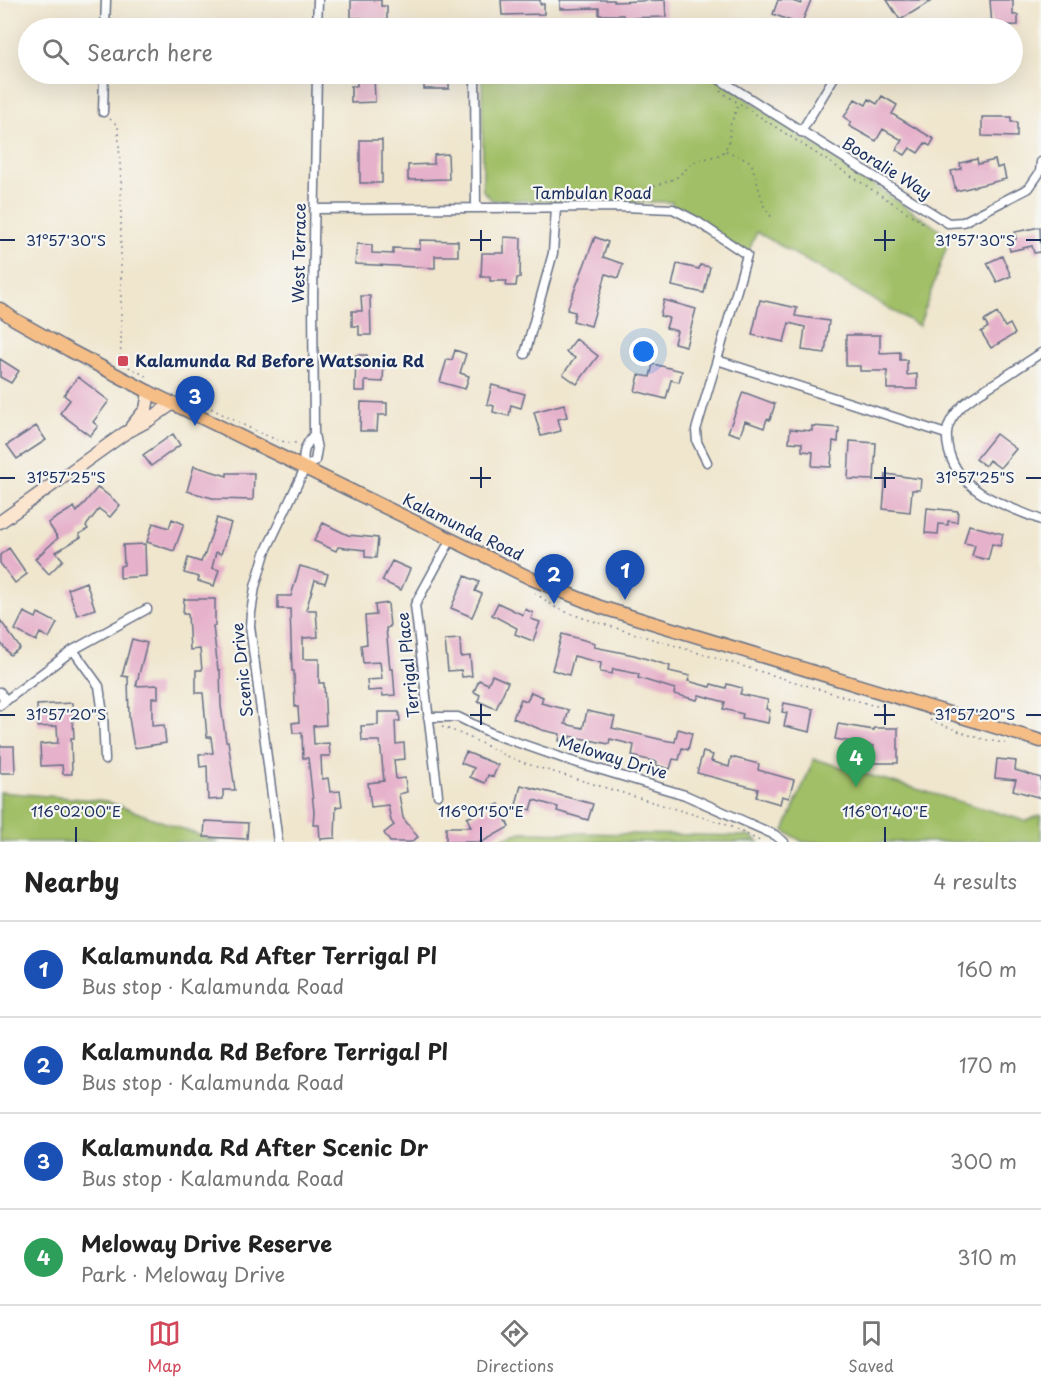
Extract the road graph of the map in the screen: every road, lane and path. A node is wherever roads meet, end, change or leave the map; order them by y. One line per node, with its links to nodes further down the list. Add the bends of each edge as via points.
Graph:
1 (106, 0): 3 (street)
2 (318, 0): 4 (street)
3 (105, 18)
4 (317, 18)
5 (104, 84): 12 (street)
6 (317, 84): 19 (street, West Terrace)
7 (476, 84): 17 (street)
8 (724, 84): 11 (path, via 720,92)
9 (727, 84): 13 (street, Booralie Way)
10 (830, 84): 13 (street)
11 (738, 104): 14 (path); 20 (path, via 922,222)
12 (103, 112): 26 (path, via 118,126 122,279 119,362)
13 (801, 132): 20 (street, Booralie Way)
14 (725, 150): 16 (path, via 718,156 694,162 676,178); 21 (path, via 752,165 764,206)
15 (1041, 162): 20 (street, Booralie Way, via 1040,172 1029,188 963,222 948,223)
16 (623, 199)
17 (476, 208): 18 (street, Tambulan Road); 19 (street, Tambulan Road)
18 (556, 208): 24 (street, via 553,253); 25 (street, Tambulan Road, via 673,209 747,255)
19 (315, 209): 34 (street, West Terrace, via 314,434 302,457)
20 (929, 212)
21 (772, 218)
22 (0, 309): 27 (main road, Kalamunda Road)
23 (1041, 353): 31 (street, via 963,405)
24 (525, 354)
25 (717, 360): 31 (street); 33 (street, Tambulan Road, via 696,430)
26 (149, 378)
27 (149, 392): 28 (main road, Kalamunda Road); 30 (street, via 146,408)
28 (173, 403): 30 (street); 34 (main road, Kalamunda Road)
29 (206, 406): 32 (path, via 276,440 292,445)
30 (124, 433): 36 (street)
31 (946, 434): 35 (street, via 954,464 966,482 988,498)
32 (300, 441)
33 (707, 462)
34 (305, 468): 37 (main road, Kalamunda Road); 46 (street, Scenic Drive, via 265,553 250,626)
35 (1041, 520)
36 (0, 522)
37 (451, 539): 42 (street, Terrigal Place, via 415,605); 43 (main road, Kalamunda Road, via 600,607)
38 (147, 609): 39 (street)
39 (73, 650): 41 (street); 44 (street, via 99,686)
40 (0, 692): 41 (street)
41 (3, 703)
42 (429, 720): 45 (street, Terrigal Place); 47 (path, via 509,758 725,824); 48 (street, Meloway Drive, via 458,717 493,734 568,760 685,795)
43 (1041, 741)
44 (105, 760)
45 (438, 795)
46 (278, 842)
47 (762, 842)
48 (784, 842)

